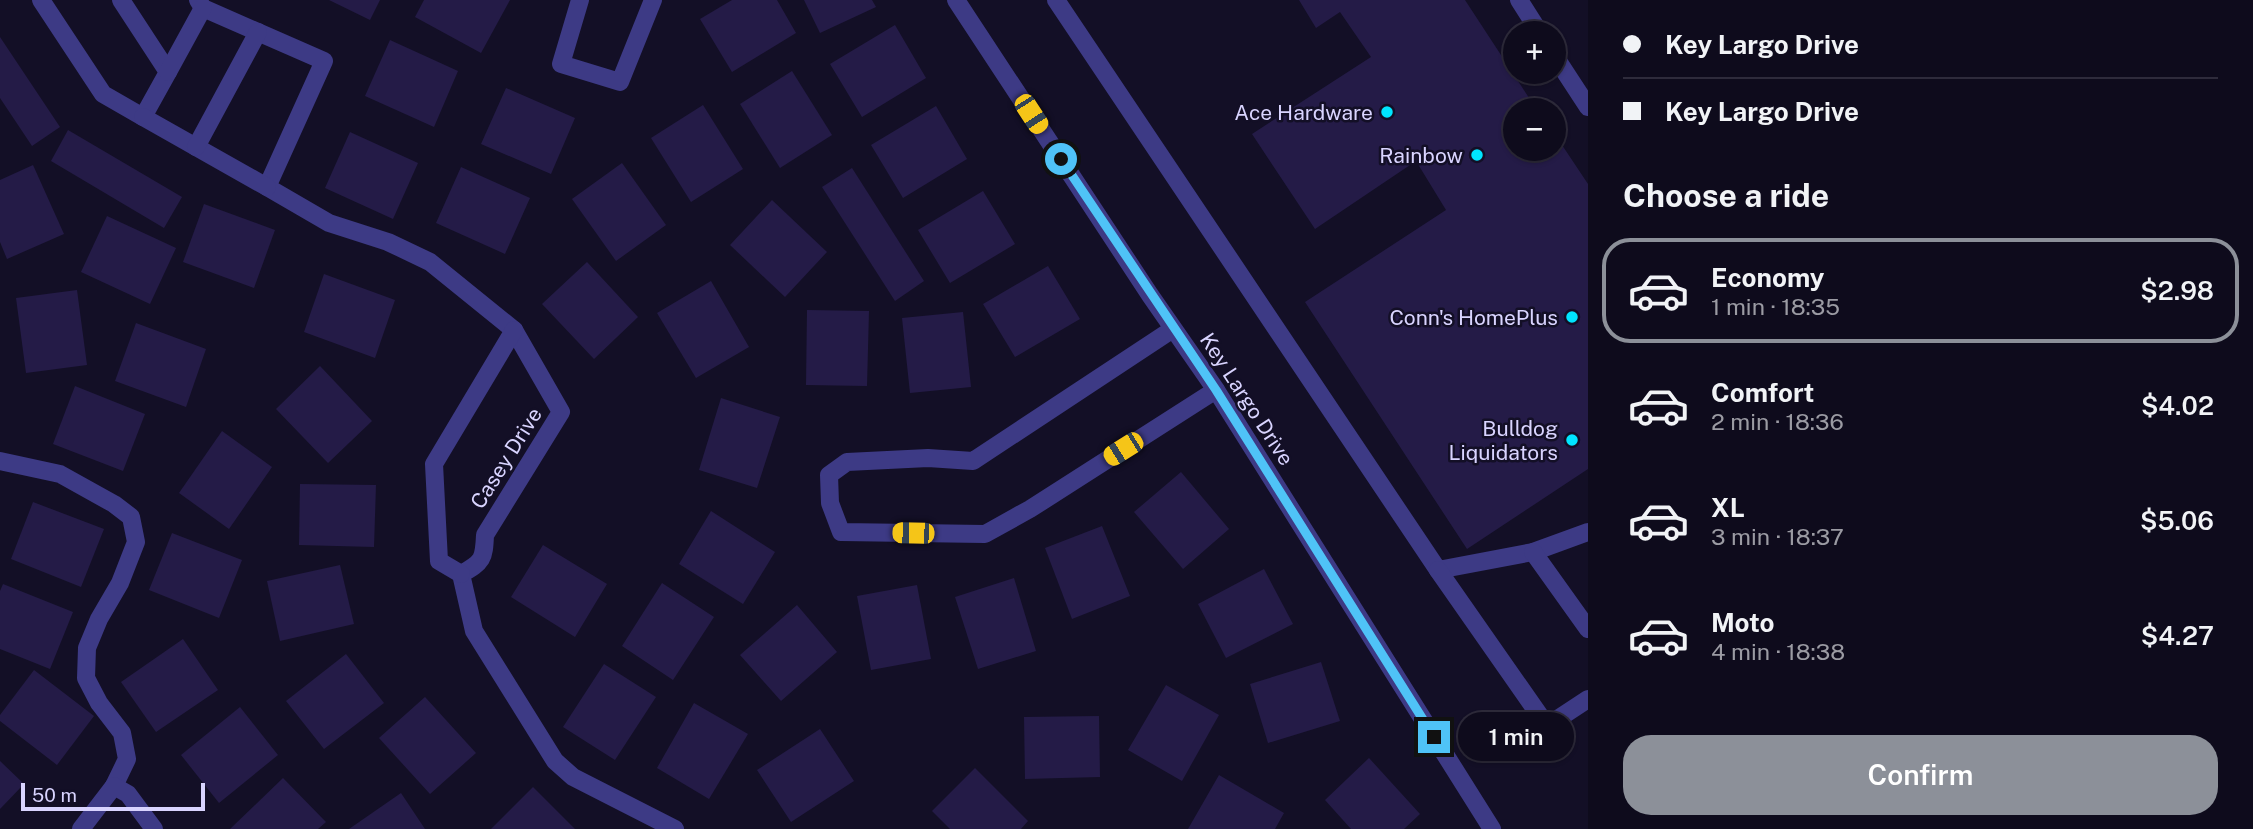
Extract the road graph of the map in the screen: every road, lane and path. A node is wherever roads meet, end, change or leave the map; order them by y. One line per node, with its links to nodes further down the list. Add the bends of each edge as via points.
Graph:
1 (41, 0): 14 (street, Casey Drive, via 103,94)
2 (121, 0): 11 (street)
3 (580, 0): 4 (street, via 561,64 620,82)
4 (653, 0)
5 (956, 0): 17 (street, Key Largo Drive)
6 (1056, 0): 23 (street)
7 (1519, 0): 9 (street)
8 (201, 4): 10 (street); 11 (street)
9 (1532, 21)
10 (257, 32): 15 (street); 16 (street, via 324,61)
11 (169, 72): 14 (street)
12 (1566, 73): 13 (street)
13 (1588, 107)
14 (143, 117): 15 (street, Casey Drive)
15 (196, 147): 16 (street, Casey Drive)
16 (267, 187): 18 (street, Casey Drive, via 329,223 388,242 430,262)
17 (1174, 329): 19 (street, Key Largo Drive); 19 (street, via 973,461 847,462 829,475 830,503 841,532 985,534)
18 (514, 330): 24 (street, via 434,464 439,561); 24 (street, Casey Drive, via 561,412 485,535 478,565)
19 (1216, 390): 31 (street, Key Largo Drive)
20 (0, 461): 27 (street, via 60,474 131,517 136,542 87,648 86,678 122,733 127,759)
21 (1588, 532): 22 (street)
22 (1533, 552): 23 (street); 25 (street)
23 (1438, 570): 26 (street, via 1547,726)
24 (461, 574): 30 (street, via 474,631 555,761 573,777)
25 (1588, 629)
26 (1588, 699)
27 (114, 786): 28 (street); 29 (street, via 128,794)
28 (81, 829)
29 (154, 829)
30 (675, 829)
31 (1492, 829)

